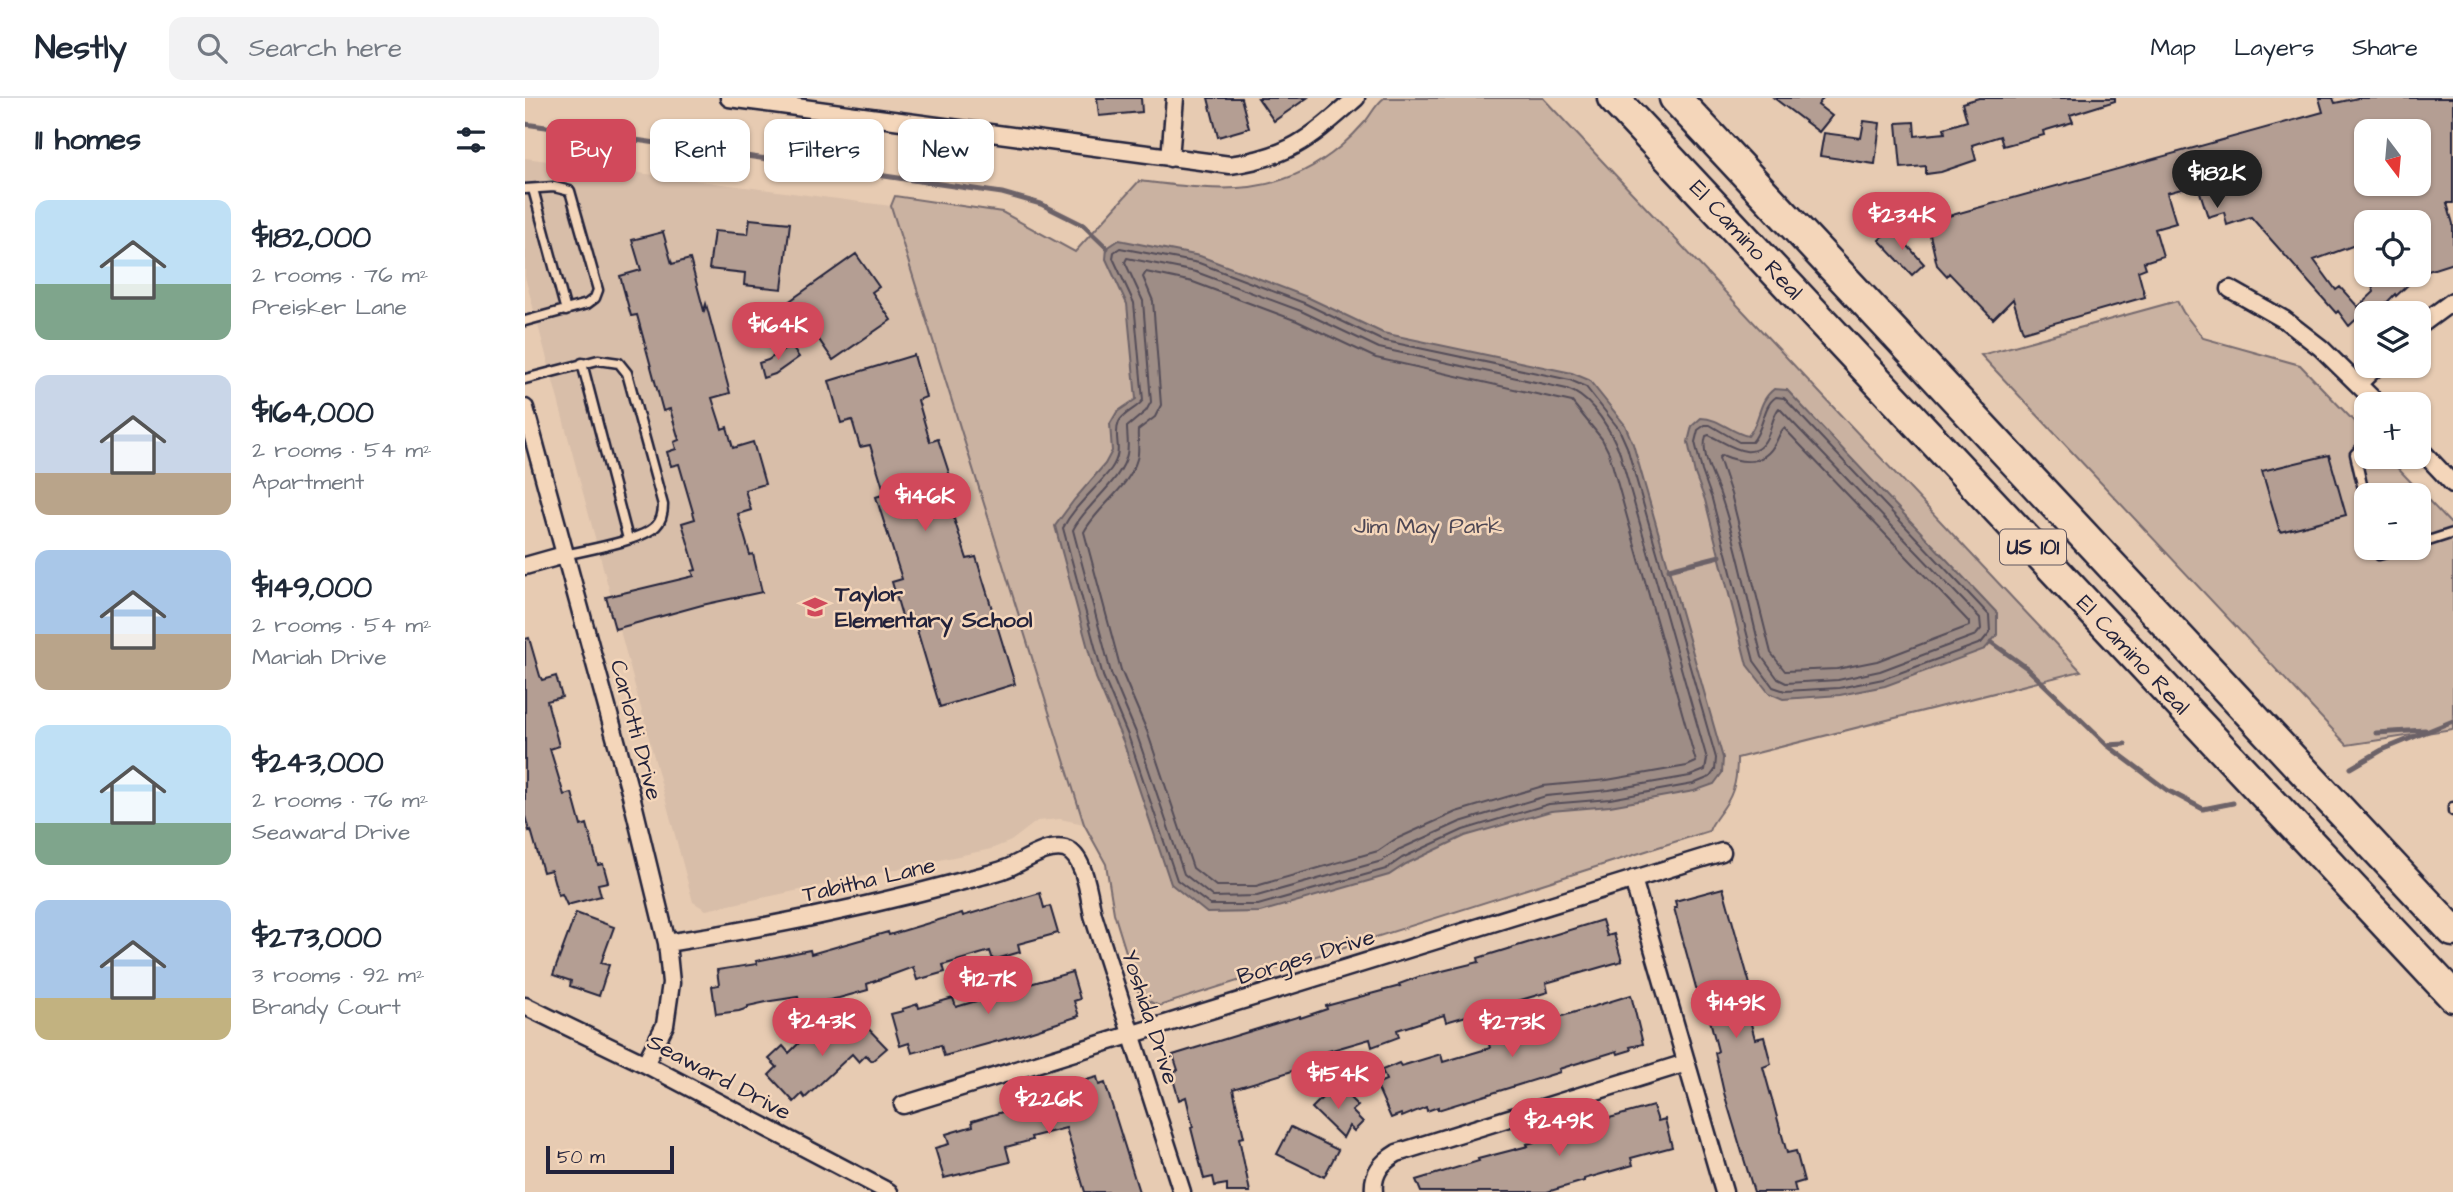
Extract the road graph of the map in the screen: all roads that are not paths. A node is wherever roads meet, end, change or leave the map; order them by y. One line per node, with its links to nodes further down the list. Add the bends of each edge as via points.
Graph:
1 (736, 98): 6 (street)
2 (1175, 98): 6 (street)
3 (1356, 98): 6 (street, via 1313,135 1261,160 1230,165)
4 (1613, 98): 31 (highway, El Camino Real / US 101)
5 (1675, 98): 29 (highway, El Camino Real / US 101)
6 (1170, 158)
7 (529, 189): 10 (lane); 10 (lane, via 563,188 574,199 597,290 587,304)
8 (2230, 289): 16 (street, via 2285,320)
9 (2453, 301): 11 (street)
10 (566, 311): 12 (lane)
11 (2431, 317)
12 (525, 321)
13 (582, 363): 15 (lane); 22 (lane); 22 (lane, via 608,360 619,363 627,373 663,505 656,526)
14 (2364, 378): 16 (street)
15 (525, 379)
16 (2358, 384): 17 (street)
17 (2366, 392)
18 (525, 408): 24 (street, Carlotti Drive)
19 (2431, 460): 20 (street)
20 (2453, 484)
21 (2453, 533): 23 (lane)
22 (628, 539): 24 (lane)
23 (2431, 540)
24 (564, 555): 25 (street); 30 (street, Carlotti Drive)
25 (525, 566)
26 (1722, 852): 28 (street, Borges Drive)
27 (1075, 856): 30 (street, Tabitha Lane, via 1064,849 1047,851 1005,869 874,905); 33 (street, Yoshida Drive)
28 (1633, 879): 33 (street, Borges Drive); 34 (street)
29 (2453, 931)
30 (667, 943): 35 (street, Carlotti Drive, via 671,983 665,1025)
31 (2453, 996)
32 (525, 1006): 35 (street, Seaward Drive)
33 (1133, 1035): 36 (street, Borges Drive); 38 (street, Yoshida Drive)
34 (1686, 1063): 39 (street, via 1398,1153 1377,1171); 40 (street)
35 (645, 1064): 37 (street, Seaward Drive)
36 (903, 1105)
37 (889, 1192)
38 (1182, 1192)
39 (1374, 1192)
40 (1724, 1192)

